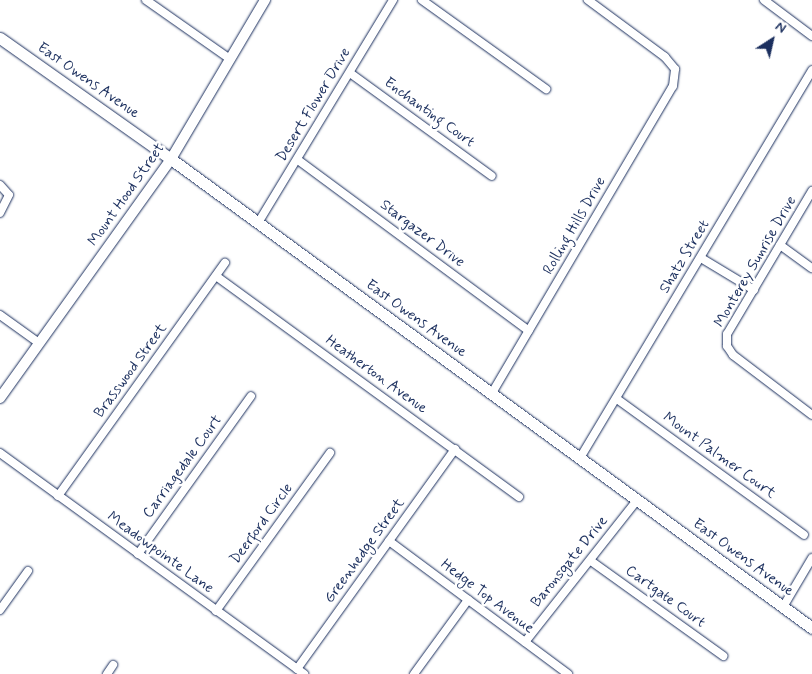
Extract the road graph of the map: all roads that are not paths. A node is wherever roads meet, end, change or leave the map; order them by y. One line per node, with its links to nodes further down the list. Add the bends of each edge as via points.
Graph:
1 (146, 0): 9 (street)
2 (265, 0): 9 (street, Mount Hood Street)
3 (393, 0): 11 (street, Desert Flower Drive)
4 (422, 0): 12 (street)
5 (588, 0): 27 (street, Rolling Hills Drive, via 666,57 675,69 673,86)
6 (764, 0): 7 (street)
7 (812, 36)
8 (0, 38): 13 (main road, East Owens Avenue)
9 (230, 59): 13 (street, Mount Hood Street)
10 (812, 70): 21 (street, Shatz Street)
11 (350, 73): 14 (street, Desert Flower Drive); 15 (street, Enchanting Court)
12 (546, 89)
13 (171, 159): 19 (main road, East Owens Avenue); 28 (street, Mount Hood Street)
14 (298, 160): 19 (street, Desert Flower Drive); 27 (street, Stargazer Drive)
15 (492, 176)
16 (0, 185): 18 (street, via 9,194)
17 (812, 191): 20 (street, Monterey Sunrise Drive)
18 (0, 213)
19 (258, 223): 29 (main road, East Owens Avenue)
20 (780, 245): 23 (street); 25 (street, Monterey Sunrise Drive)
21 (701, 258): 25 (street); 32 (street, Shatz Street)
22 (226, 263): 24 (street, Brasswood Street)
23 (812, 268)
24 (216, 276): 34 (street, Heatherton Avenue); 38 (street, Brasswood Street)
25 (754, 290): 33 (street, Monterey Sunrise Drive, via 728,334 726,346 733,355)
26 (0, 315): 28 (street)
27 (529, 331): 29 (street, Rolling Hills Drive)
28 (39, 343): 31 (street, Mount Hood Street)
29 (492, 393): 37 (main road, East Owens Avenue)
30 (251, 396): 43 (street, Carriagedale Court)
31 (0, 398)
32 (617, 399): 37 (street, Shatz Street); 41 (street, Mount Palmer Court)
33 (812, 415)
34 (455, 449): 39 (street, Heatherton Avenue); 42 (street, Greenhedge Street)
35 (0, 453): 38 (street, Meadowpointe Lane)
36 (330, 453): 50 (street, Deerford Circle)
37 (580, 458): 40 (main road, East Owens Avenue)
38 (58, 496): 43 (street, Meadowpointe Lane)
39 (519, 497)
40 (637, 500): 45 (street, Baronsgate Drive); 48 (main road, East Owens Avenue)
41 (804, 535)
42 (389, 541): 47 (street, Hedge Top Avenue); 55 (street, Greenhedge Street)
43 (138, 554): 50 (street, Meadowpointe Lane)
44 (812, 558): 48 (street)
45 (591, 561): 52 (street, Baronsgate Drive); 53 (street, Cartgate Court)
46 (28, 571): 49 (street)
47 (468, 600): 52 (street, Hedge Top Avenue); 57 (street)
48 (783, 607): 51 (main road, East Owens Avenue)
49 (0, 610)
50 (216, 611): 55 (street, Meadowpointe Lane)
51 (812, 628)
52 (525, 642): 58 (street, Hedge Top Avenue)
53 (723, 656)
54 (113, 665): 56 (street)
55 (301, 671)
56 (107, 674)
57 (414, 674)
58 (568, 674)

